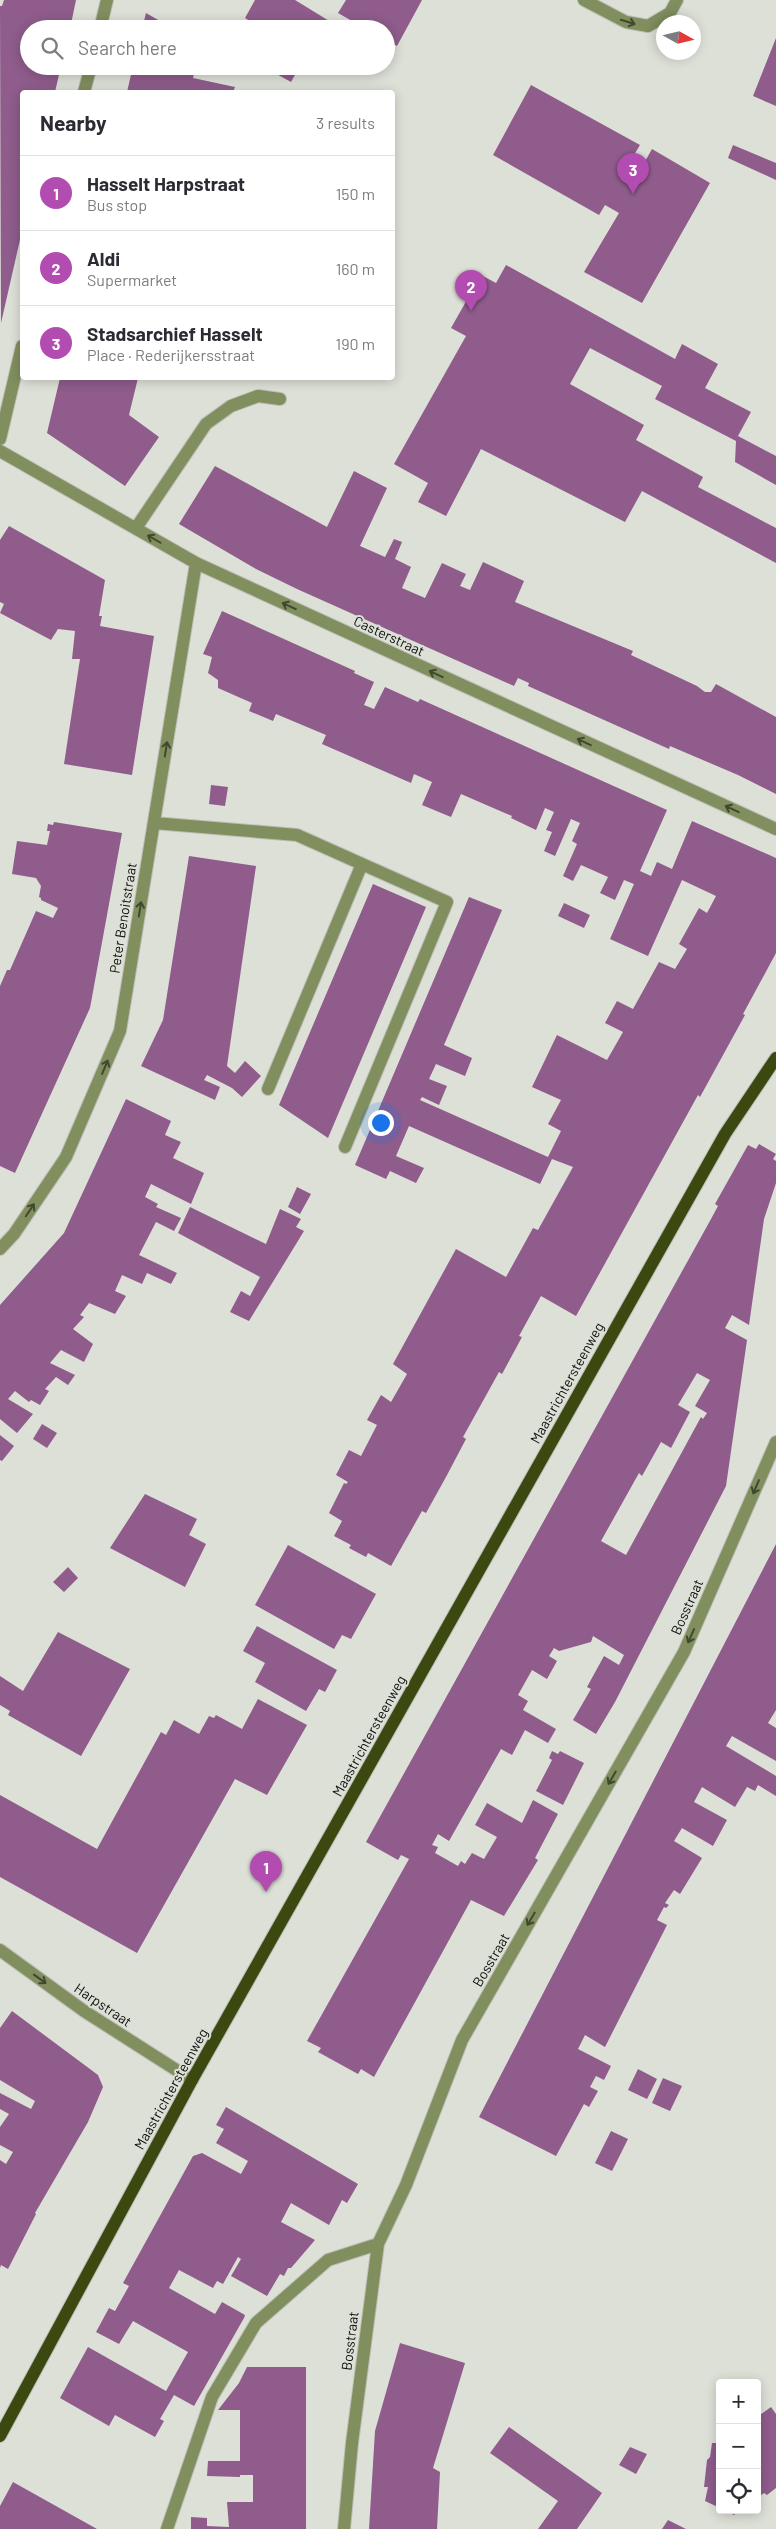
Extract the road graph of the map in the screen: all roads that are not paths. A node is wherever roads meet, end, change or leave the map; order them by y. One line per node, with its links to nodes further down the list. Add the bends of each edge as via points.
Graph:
1 (107, 0): 4 (street)
2 (584, 0): 3 (street, one-way to 3, via 626,22 648,26 670,13)
3 (677, 0)
4 (102, 20)
5 (89, 75): 6 (street)
6 (85, 90)
7 (20, 354): 9 (street)
8 (280, 399): 11 (street, via 258,396 231,406 206,424)
9 (0, 439)
10 (0, 450): 11 (street, Casterstraat)
11 (136, 528): 12 (street, Casterstraat, one-way to 11)
12 (196, 563): 13 (street, Peter Benoitstraat, one-way to 12); 14 (street, Casterstraat, one-way to 12)
13 (154, 823): 15 (street, via 297,835); 20 (street, Peter Benoitstraat, one-way to 13, via 14,1234 66,1157 120,1031)
14 (776, 829)
15 (362, 864): 18 (street); 19 (street, via 448,902)
16 (776, 1058): 17 (main road, Maastrichtersteenweg)
17 (773, 1074): 23 (main road, Maastrichtersteenweg, via 725,1134)
18 (268, 1089)
19 (345, 1147)
20 (0, 1249)
21 (776, 1442): 24 (street, Bosstraat, one-way to 24, via 684,1652 462,2040 406,2185)
22 (0, 1950): 23 (street, Harpstraat, one-way to 23, via 84,2011)
23 (192, 2080): 25 (main road, Maastrichtersteenweg)
24 (378, 2244): 26 (street, via 328,2260 256,2322 212,2397); 27 (street, Bosstraat)
25 (0, 2436)
26 (167, 2529)
27 (344, 2529)

